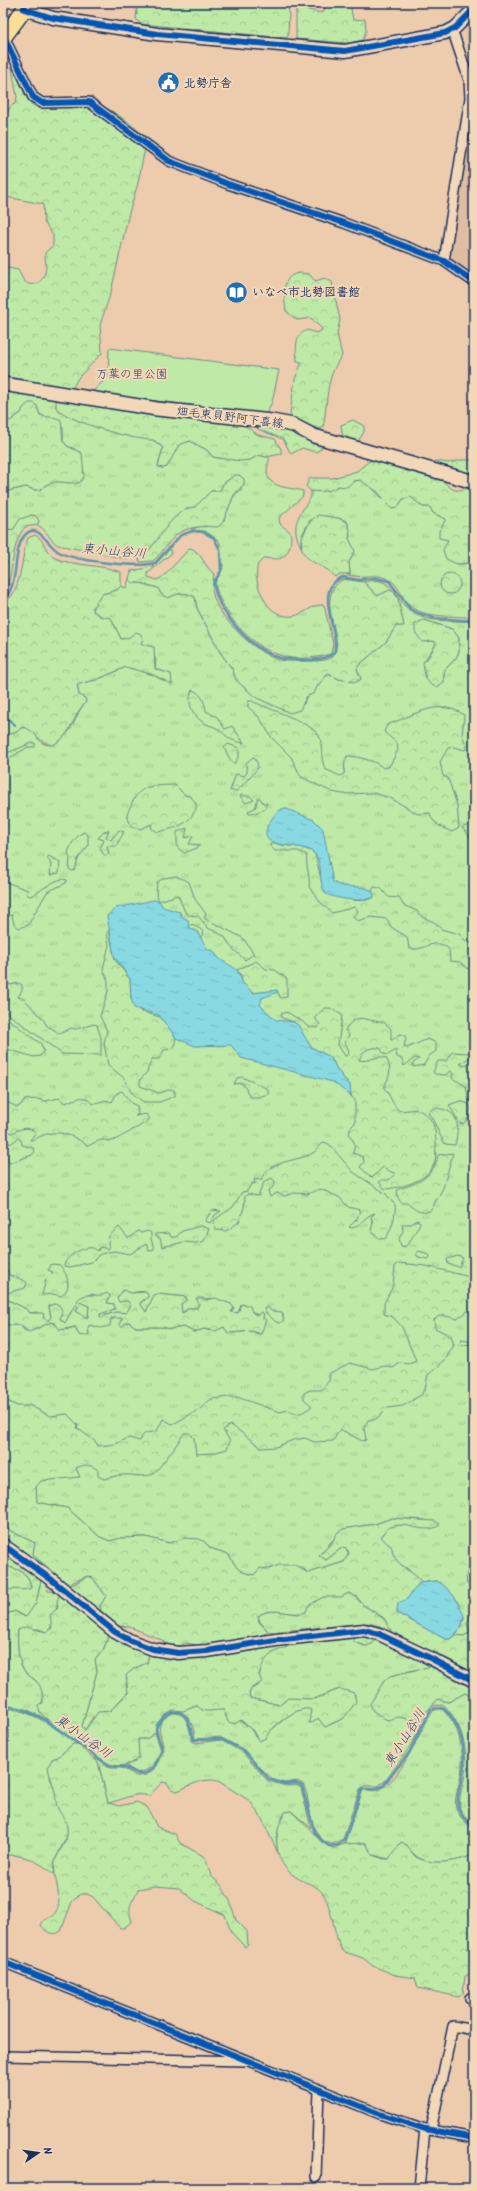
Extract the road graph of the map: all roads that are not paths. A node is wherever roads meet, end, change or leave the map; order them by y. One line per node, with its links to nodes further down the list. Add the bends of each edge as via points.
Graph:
1 (26, 5): 3 (street, via 53,18 157,34 345,51); 4 (main road)
2 (474, 9): 3 (street)
3 (452, 30): 5 (street, via 469,80 470,98)
4 (4, 37): 5 (street, via 33,97 42,103 89,102 169,161)
5 (444, 261): 6 (street)
6 (474, 282)
7 (3, 384): 8 (main road, 畑毛東貝野阿下喜線, via 157,409 293,425 314,436)
8 (474, 482)
9 (3, 1546): 10 (street, via 52,1580 115,1632 153,1649 178,1653 207,1651 364,1630 379,1634)
10 (474, 1681)
11 (3, 1962): 14 (street)
12 (474, 2030): 16 (street, via 453,2026)
13 (3, 2056): 14 (street)
14 (250, 2061): 15 (street)
15 (319, 2090): 16 (street, via 380,2114); 18 (street)
16 (428, 2129): 17 (street); 19 (street)
17 (474, 2138)
18 (316, 2176)
19 (419, 2188)

